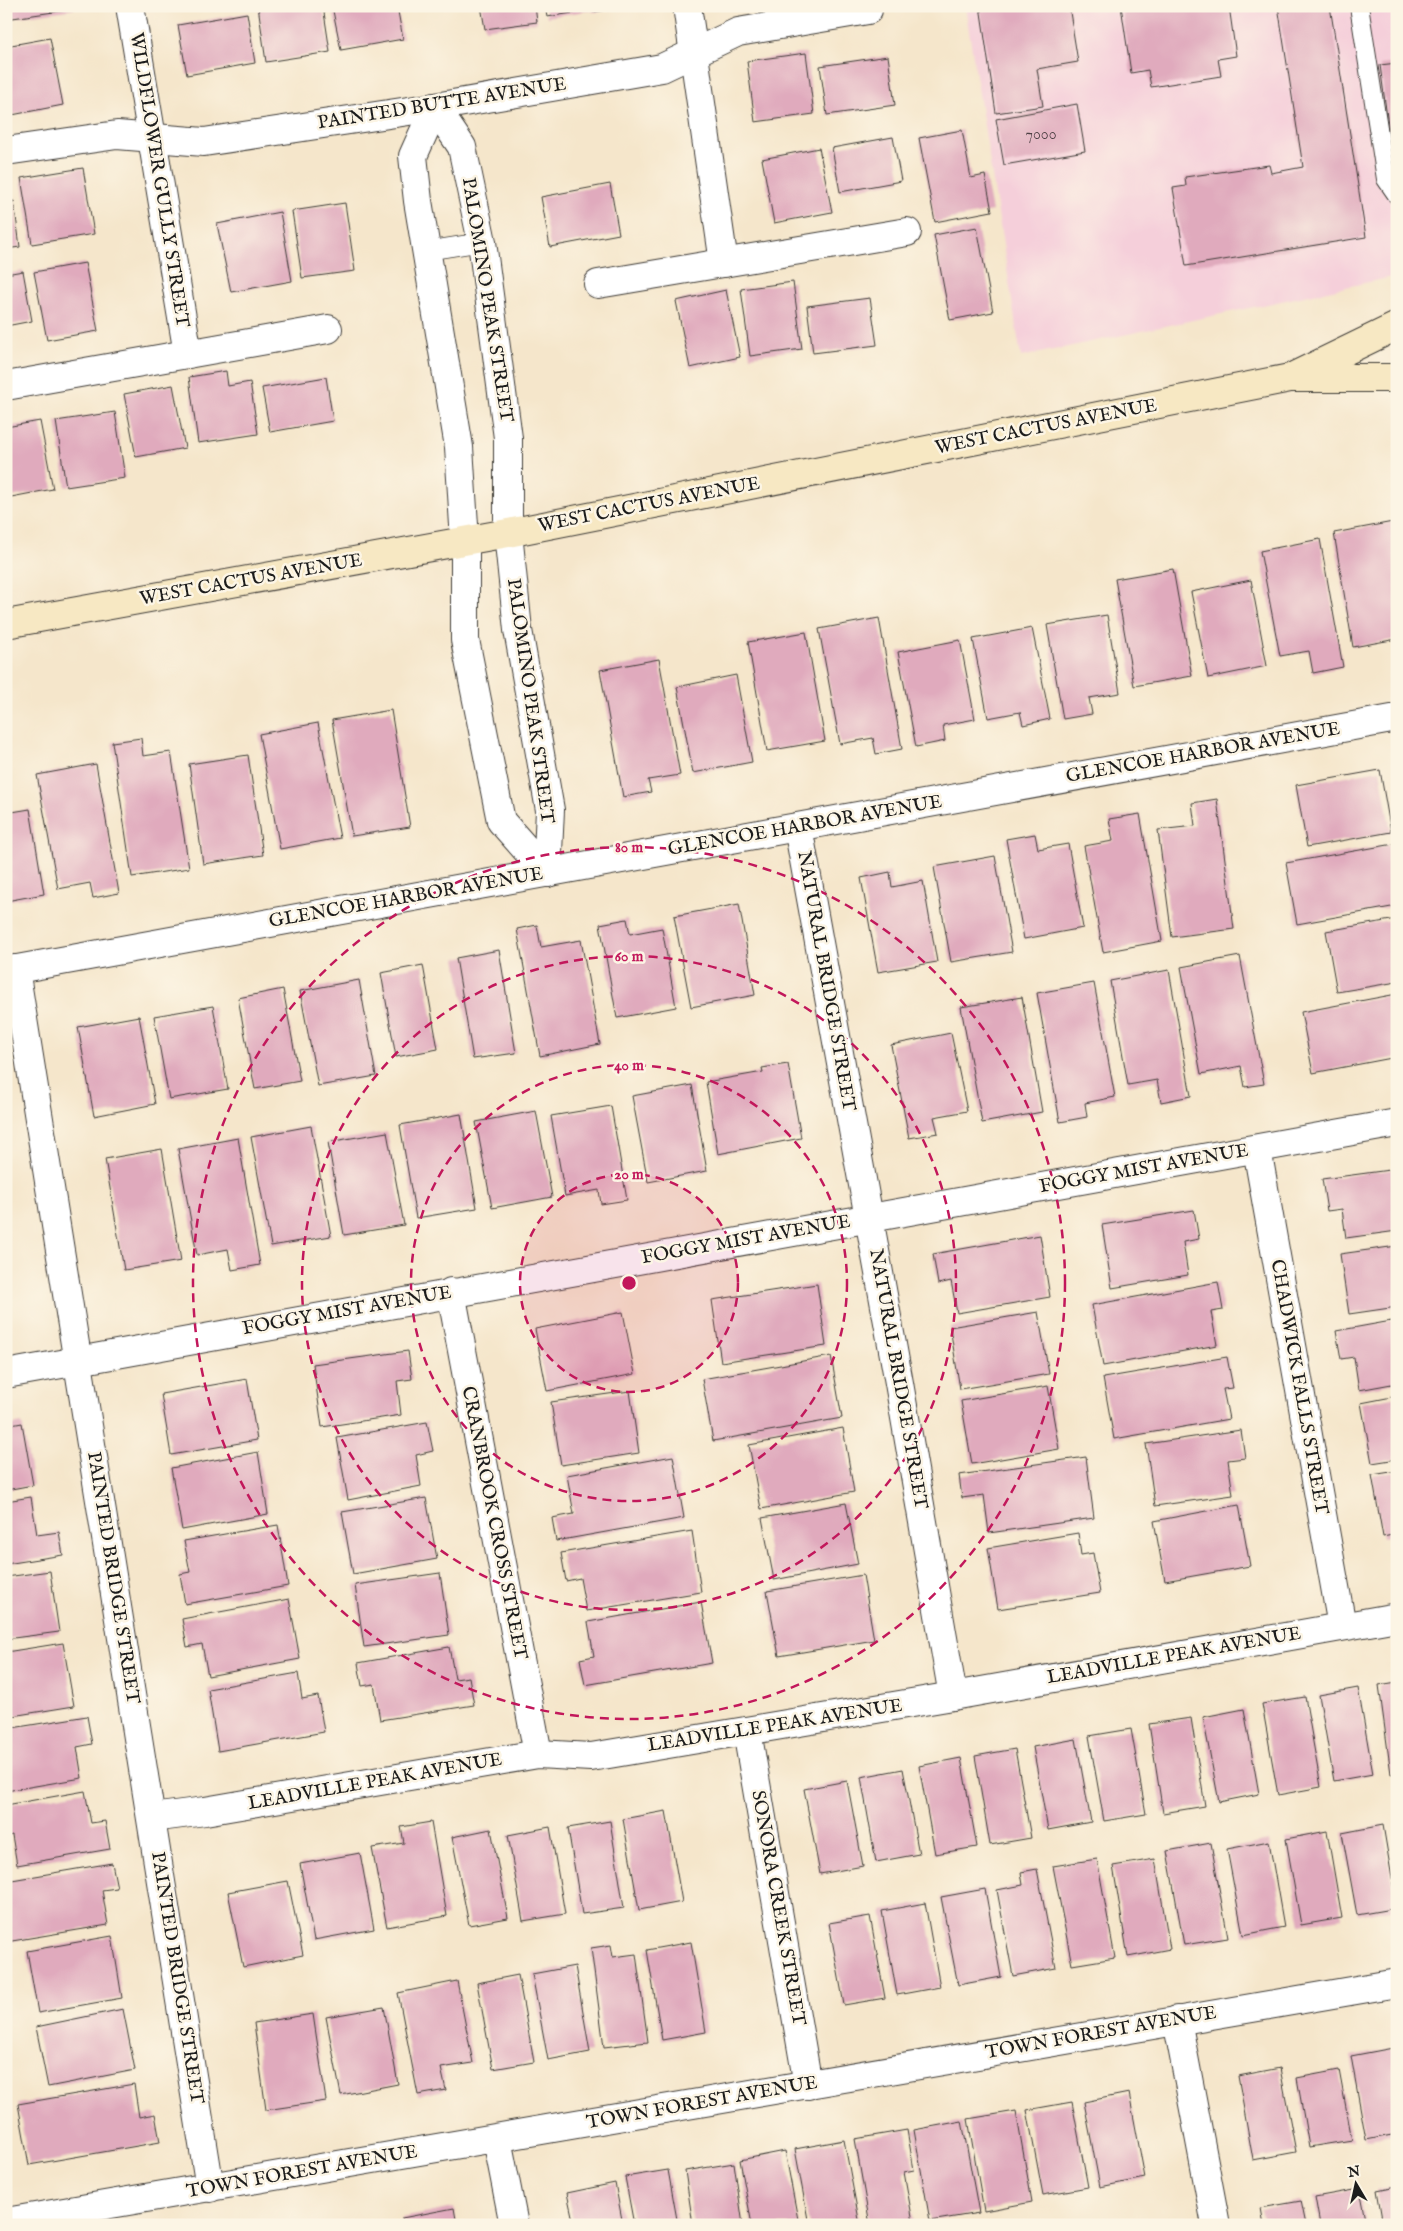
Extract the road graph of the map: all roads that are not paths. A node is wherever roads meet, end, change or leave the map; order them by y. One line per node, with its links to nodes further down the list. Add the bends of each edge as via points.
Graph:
1 (130, 6): 7 (street, WILDFLOWER GULLY STREET)
2 (687, 6): 5 (street)
3 (1359, 6): 9 (lane, via 1386,179)
4 (868, 10): 5 (street, PAINTED BUTTE AVENUE, via 738,32)
5 (694, 52): 6 (street, PAINTED BUTTE AVENUE, via 662,68); 13 (street)
6 (435, 107): 7 (street, PAINTED BUTTE AVENUE, via 204,142); 11 (street, PALOMINO PEAK STREET, via 462,147); 12 (street, PALOMINO PEAK STREET, via 413,156)
7 (151, 138): 8 (street, PAINTED BUTTE AVENUE, via 117,135); 17 (street, WILDFLOWER GULLY STREET)
8 (6, 151)
9 (1397, 195)
10 (906, 232): 13 (street)
11 (482, 242): 12 (lane); 21 (street, PALOMINO PEAK STREET, via 508,438)
12 (426, 251): 22 (street, PALOMINO PEAK STREET, via 459,447)
13 (724, 263): 14 (street)
14 (598, 284)
15 (1397, 326): 18 (main road, WEST CACTUS AVENUE)
16 (328, 329): 17 (street, WILDFLOWER GULLY STREET)
17 (188, 354): 20 (street, WILDFLOWER GULLY STREET)
18 (1290, 378): 19 (main road, WEST CACTUS AVENUE); 21 (main road, WEST CACTUS AVENUE)
19 (1397, 378)
20 (6, 386)
21 (508, 533): 22 (main road, WEST CACTUS AVENUE); 26 (street, PALOMINO PEAK STREET, via 518,630 550,810)
22 (465, 542): 23 (main road, WEST CACTUS AVENUE); 26 (street, PALOMINO PEAK STREET, via 465,640 501,821)
23 (6, 624)
24 (1397, 718): 25 (street, GLENCOE HARBOR AVENUE)
25 (798, 827): 26 (street, GLENCOE HARBOR AVENUE); 30 (street, NATURAL BRIDGE STREET)
26 (547, 873): 27 (street, GLENCOE HARBOR AVENUE)
27 (11, 970): 32 (street, PAINTED BRIDGE STREET)
28 (1397, 1123): 29 (street, FOGGY MIST AVENUE)
29 (1257, 1149): 30 (street, FOGGY MIST AVENUE); 35 (street, CHADWICK FALLS STREET)
30 (869, 1218): 31 (street, FOGGY MIST AVENUE); 36 (street, NATURAL BRIDGE STREET)
31 (451, 1292): 32 (street, FOGGY MIST AVENUE); 38 (street, CRANBROOK CROSS STREET)
32 (78, 1361): 33 (street, FOGGY MIST AVENUE); 39 (street, PAINTED BRIDGE STREET)
33 (6, 1374)
34 (1397, 1617): 35 (street, LEADVILLE PEAK AVENUE)
35 (1342, 1626): 36 (street, LEADVILLE PEAK AVENUE)
36 (954, 1696): 37 (street, LEADVILLE PEAK AVENUE)
37 (747, 1731): 38 (street, LEADVILLE PEAK AVENUE, via 591,1757); 42 (street, SONORA CREEK STREET)
38 (538, 1754): 39 (street, LEADVILLE PEAK AVENUE)
39 (152, 1818): 44 (street, PAINTED BRIDGE STREET)
40 (1397, 1983): 41 (street, TOWN FOREST AVENUE)
41 (1177, 2020): 42 (street, TOWN FOREST AVENUE); 47 (street)
42 (808, 2085): 43 (street, TOWN FOREST AVENUE)
43 (497, 2139): 44 (street, TOWN FOREST AVENUE); 46 (street)
44 (210, 2188): 45 (street, TOWN FOREST AVENUE)
45 (6, 2222)
46 (514, 2225)
47 (1216, 2225)

